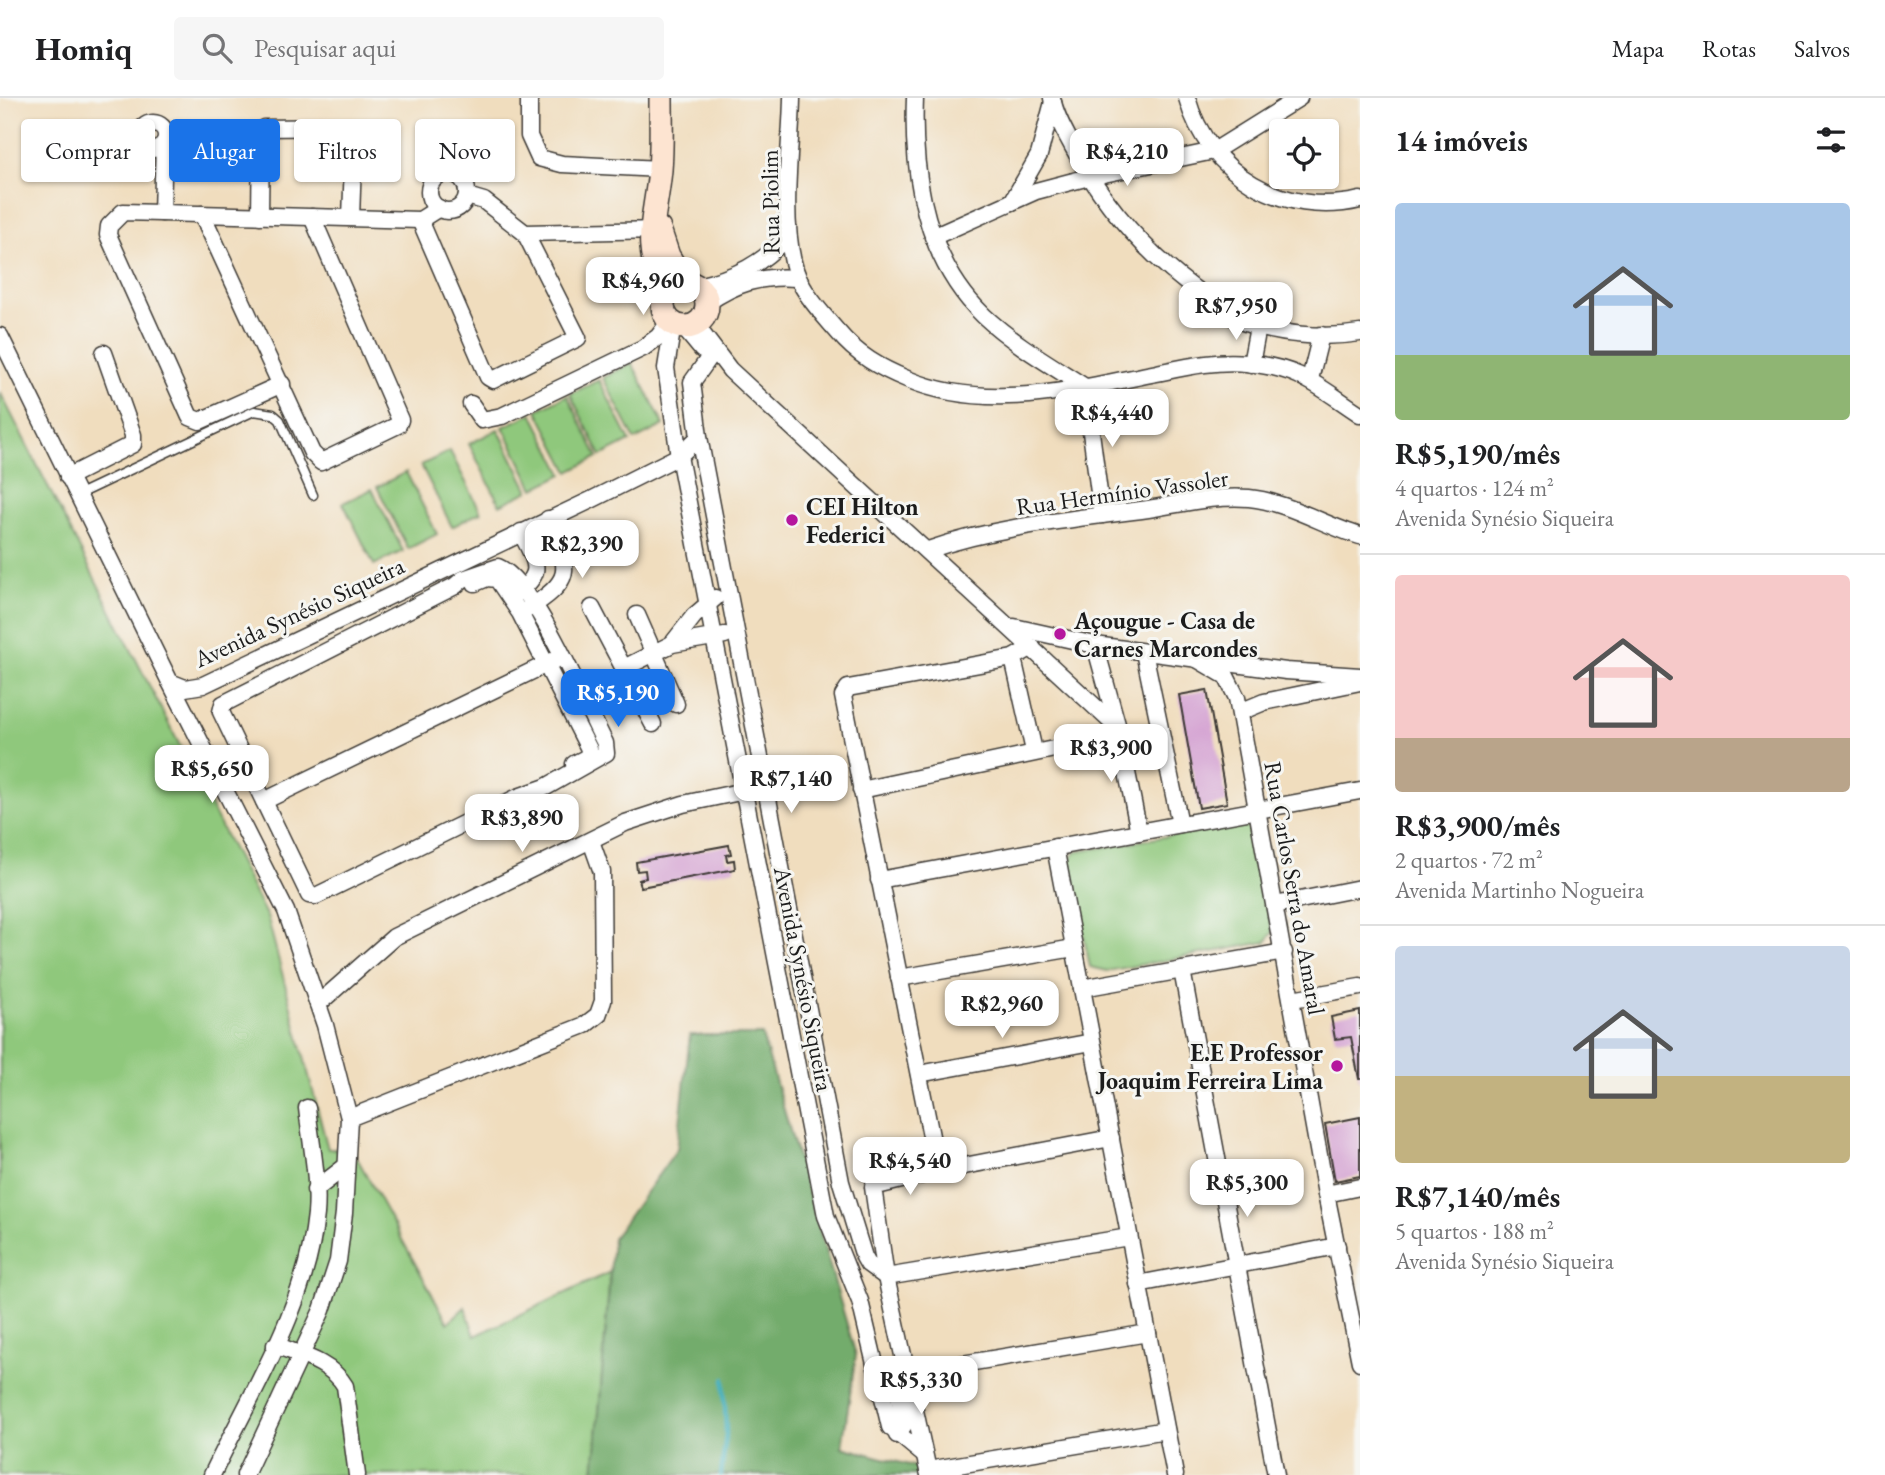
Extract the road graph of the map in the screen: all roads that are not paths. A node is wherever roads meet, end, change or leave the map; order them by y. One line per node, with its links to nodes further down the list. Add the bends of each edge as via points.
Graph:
1 (530, 98): 10 (street, via 528,136 539,158 562,164)
2 (661, 98): 10 (street)
3 (792, 98): 24 (street, Rua Piolim)
4 (915, 98): 25 (street, via 917,173)
5 (1187, 98): 9 (street)
6 (1299, 98): 9 (street)
7 (1053, 100): 11 (street); 14 (street, via 1039,155)
8 (164, 143): 16 (street)
9 (1214, 151): 11 (street); 13 (street, via 1241,180 1268,192 1341,205)
10 (660, 169): 22 (street)
11 (1089, 177): 14 (street); 29 (street, via 1133,236 1173,272 1240,321)
12 (467, 196): 15 (street, via 452,211); 15 (street, via 461,178 440,175 429,191); 23 (street, via 484,201)
13 (1360, 200)
14 (1012, 202): 25 (street)
15 (439, 208): 21 (street)
16 (162, 213): 17 (street); 39 (street, via 123,212 115,216 108,235 190,417 200,421)
17 (202, 214): 18 (street); 39 (street)
18 (260, 216): 19 (street); 20 (street, via 264,128 349,127 354,133)
19 (312, 217): 20 (street); 39 (street, via 400,420 398,425 318,462)
20 (351, 218): 21 (street)
21 (420, 220): 23 (street, via 493,380 578,338)
22 (654, 224): 23 (street); 27 (street, via 653,262)
23 (525, 233)
24 (788, 235): 26 (street, Rua Piolim); 27 (street, via 746,271)
25 (933, 237): 40 (street, via 957,286 984,315 1015,342)
26 (797, 278): 27 (street, via 751,280); 40 (street, Rua Piolim, via 850,346 882,369 938,392 971,398 1008,397)
27 (689, 291): 28 (street, via 704,315); 28 (street, via 663,305)
28 (680, 324): 34 (street); 36 (street, Avenida Synésio Siqueira, via 668,347); 41 (street, via 643,348 502,416 482,420)
29 (1258, 327): 31 (street); 35 (street)
30 (1360, 333): 31 (street)
31 (1321, 335): 37 (street)
32 (0, 336): 45 (street, Avenida Synésio Siqueira)
33 (104, 353): 45 (street, via 133,444)
34 (712, 354): 38 (street); 52 (street)
35 (1251, 364): 37 (street, Rua Piolim); 40 (street, Rua Piolim, via 1205,364)
36 (667, 376): 38 (street); 44 (street, Avenida Synésio Siqueira)
37 (1310, 379): 42 (street, Rua Piolim)
38 (692, 382): 43 (street, Avenida Synésio Siqueira)
39 (282, 384)
40 (1085, 387): 48 (street)
41 (471, 404)
42 (1360, 414)
43 (699, 437): 44 (street, Avenida Synésio Siqueira); 53 (street, Avenida Synésio Siqueira)
44 (679, 456): 49 (street, Avenida Synésio Siqueira); 55 (street, Avenida Synésio Siqueira)
45 (68, 477): 46 (street, Avenida Synésio Siqueira)
46 (77, 495): 47 (lane, via 254,411 264,411 280,420); 73 (street, Avenida Synésio Siqueira)
47 (313, 495)
48 (1102, 515): 51 (street, Rua Hermínio Vassoler, via 1248,498 1280,504); 52 (street, Rua Hermínio Vassoler, via 957,540)
49 (548, 519): 50 (street, Avenida Synésio Siqueira); 57 (street, via 566,571 563,580)
50 (521, 532): 54 (street, via 537,567 534,580); 73 (street, Avenida Synésio Siqueira, via 203,685 184,688)
51 (1360, 536)
52 (928, 550): 59 (street)
53 (729, 592): 55 (street); 60 (street, Avenida Synésio Siqueira)
54 (517, 593): 57 (street); 85 (street, via 508,572 498,567 463,579 222,704 221,712)
55 (709, 601): 61 (street, Avenida Synésio Siqueira); 62 (street)
56 (592, 608): 71 (street)
57 (527, 609): 67 (street); 70 (street)
58 (637, 615): 66 (street)
59 (1011, 626): 63 (street); 64 (street)
60 (737, 632): 61 (street); 80 (street, Avenida Synésio Siqueira)
61 (714, 637): 62 (street); 83 (street, Avenida Synésio Siqueira)
62 (672, 644): 66 (street)
63 (1095, 645): 65 (street); 78 (street)
64 (1032, 647): 68 (street); 78 (street)
65 (1144, 652): 69 (street); 87 (street)
66 (653, 653): 71 (street); 75 (street)
67 (561, 657): 70 (street); 84 (street, via 606,753 546,787)
68 (1013, 658): 79 (street); 81 (street, via 848,688 844,692)
69 (1197, 659): 72 (street); 76 (street, Rua Carlos Serra do Amaral, via 1227,676)
70 (546, 664): 84 (street, via 589,754); 85 (street)
71 (626, 667): 77 (street)
72 (1360, 676)
73 (170, 682): 101 (street, via 286,911)
74 (1360, 682): 76 (street)
75 (676, 704)
76 (1240, 712): 86 (street, Rua Carlos Serra do Amaral)
77 (653, 724)
78 (1119, 732): 79 (street); 88 (street)
79 (1034, 751): 81 (street)
80 (766, 786): 83 (street); 117 (street, Avenida Synésio Siqueira, via 841,1182 864,1257)
81 (861, 790): 91 (street)
82 (1360, 790): 86 (street)
83 (744, 791): 89 (street, via 683,804 625,823); 126 (street, Avenida Synésio Siqueira, via 826,1216 860,1301 888,1422)
84 (518, 797): 85 (street, via 312,896)
85 (264, 802)
86 (1258, 810): 87 (street); 93 (street, Rua Carlos Serra do Amaral)
87 (1180, 824): 88 (street)
88 (1139, 832): 90 (street)
89 (591, 841): 101 (street, via 394,937); 105 (street, via 602,872 603,1002 598,1015 585,1026)
90 (1055, 847): 91 (street); 94 (street)
91 (879, 880): 97 (street)
92 (1360, 888): 93 (street)
93 (1275, 905): 95 (street, Rua Carlos Serra do Amaral)
94 (1074, 948): 97 (street); 99 (street)
95 (1284, 952): 96 (street); 100 (street, Rua Carlos Serra do Amaral)
96 (1182, 970): 99 (street); 116 (street)
97 (899, 978): 103 (street)
98 (1360, 987): 100 (street)
99 (1082, 988): 102 (street)
100 (1292, 999): 111 (street, Rua Carlos Serra do Amaral)
101 (318, 1004): 105 (street)
102 (1092, 1042): 103 (street); 106 (street)
103 (919, 1074): 108 (street)
104 (307, 1108): 110 (street)
105 (349, 1118): 107 (street)
106 (1111, 1138): 108 (street); 114 (street)
107 (346, 1166): 110 (street); 113 (street)
108 (939, 1171): 117 (street, via 873,1187)
109 (1360, 1187): 111 (street)
110 (315, 1190): 112 (street)
111 (1326, 1194): 115 (street, Rua Carlos Serra do Amaral)
112 (314, 1225): 113 (street); 121 (street, via 299,1287)
113 (342, 1228): 122 (street, via 338,1261)
114 (1129, 1237): 117 (street); 118 (street)
115 (1337, 1246): 116 (street); 119 (street, Rua Carlos Serra do Amaral)
116 (1237, 1265): 118 (street); 132 (street)
117 (886, 1277): 124 (street)
118 (1138, 1284): 120 (street)
119 (1353, 1292): 123 (street, Rua Carlos Serra do Amaral)
120 (1148, 1332): 124 (street); 125 (street)
121 (275, 1345): 122 (street); 128 (street)
122 (301, 1356): 129 (street); 130 (street, via 327,1367 345,1386)
123 (1360, 1362)
124 (908, 1373): 126 (street, via 898,1390 904,1425); 127 (street)
125 (1166, 1430): 127 (street); 131 (street)
126 (897, 1435): 127 (street)
127 (927, 1467)
128 (212, 1475)
129 (245, 1475)
130 (357, 1475)
131 (1175, 1475)
132 (1276, 1475)

